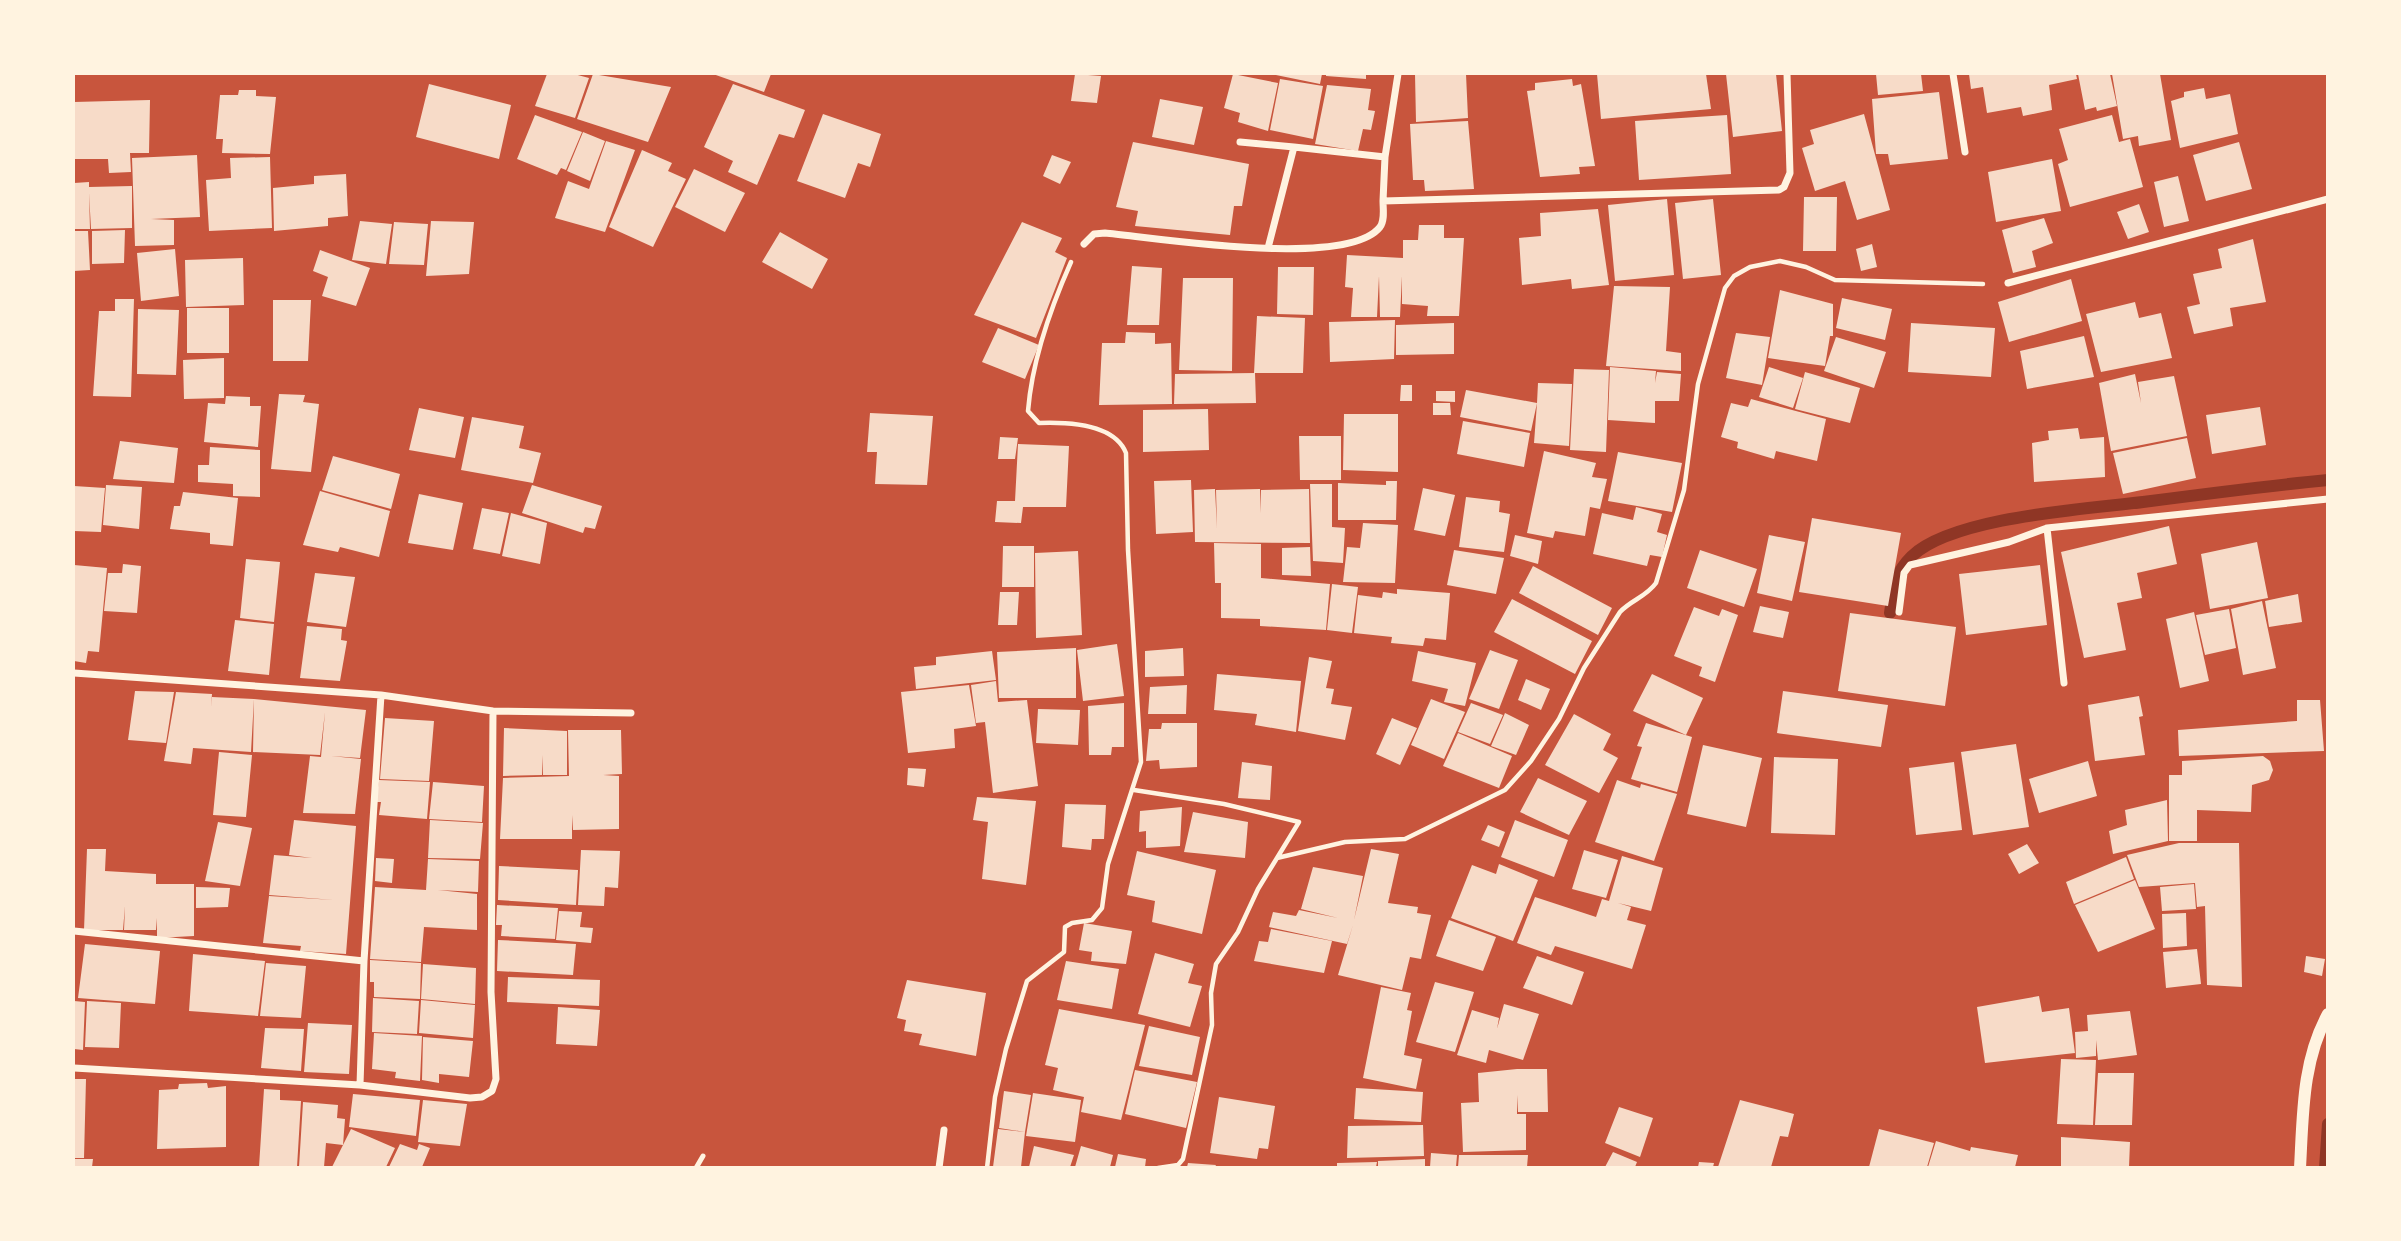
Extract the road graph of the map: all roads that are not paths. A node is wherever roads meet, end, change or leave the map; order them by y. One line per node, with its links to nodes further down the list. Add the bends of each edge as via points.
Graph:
1 (1398, 74): 7 (street)
2 (1787, 74): 9 (street, via 1790,173 1779,190)
3 (1953, 74): 6 (street)
4 (1240, 142): 5 (street)
5 (1294, 147): 7 (street); 11 (street)
6 (1965, 152)
7 (1385, 157): 9 (street)
8 (2328, 199): 12 (street)
9 (1383, 201): 11 (street, via 1379,228 1353,244)
10 (1084, 244): 11 (street, via 1094,234 1105,233 1186,244)
11 (1268, 248)
12 (2008, 283)
13 (2328, 499): 14 (street)
14 (2047, 528): 15 (street, via 2009,542 1910,565 1904,573); 17 (street)
15 (1899, 612)
16 (74, 673): 18 (street)
17 (2064, 683)
18 (381, 695): 19 (street); 22 (street)
19 (493, 712): 20 (street); 26 (street, via 491,992 496,1079 492,1091 470,1098)
20 (631, 713)
21 (74, 931): 22 (street)
22 (364, 961): 26 (street)
23 (2328, 1014): 24 (street)
24 (2322, 1033): 31 (street, via 2304,1087)
25 (74, 1068): 26 (street)
26 (360, 1085)
27 (944, 1130): 30 (street)
28 (703, 1156): 29 (lane)
29 (696, 1167)
30 (939, 1167)
31 (2300, 1167)

